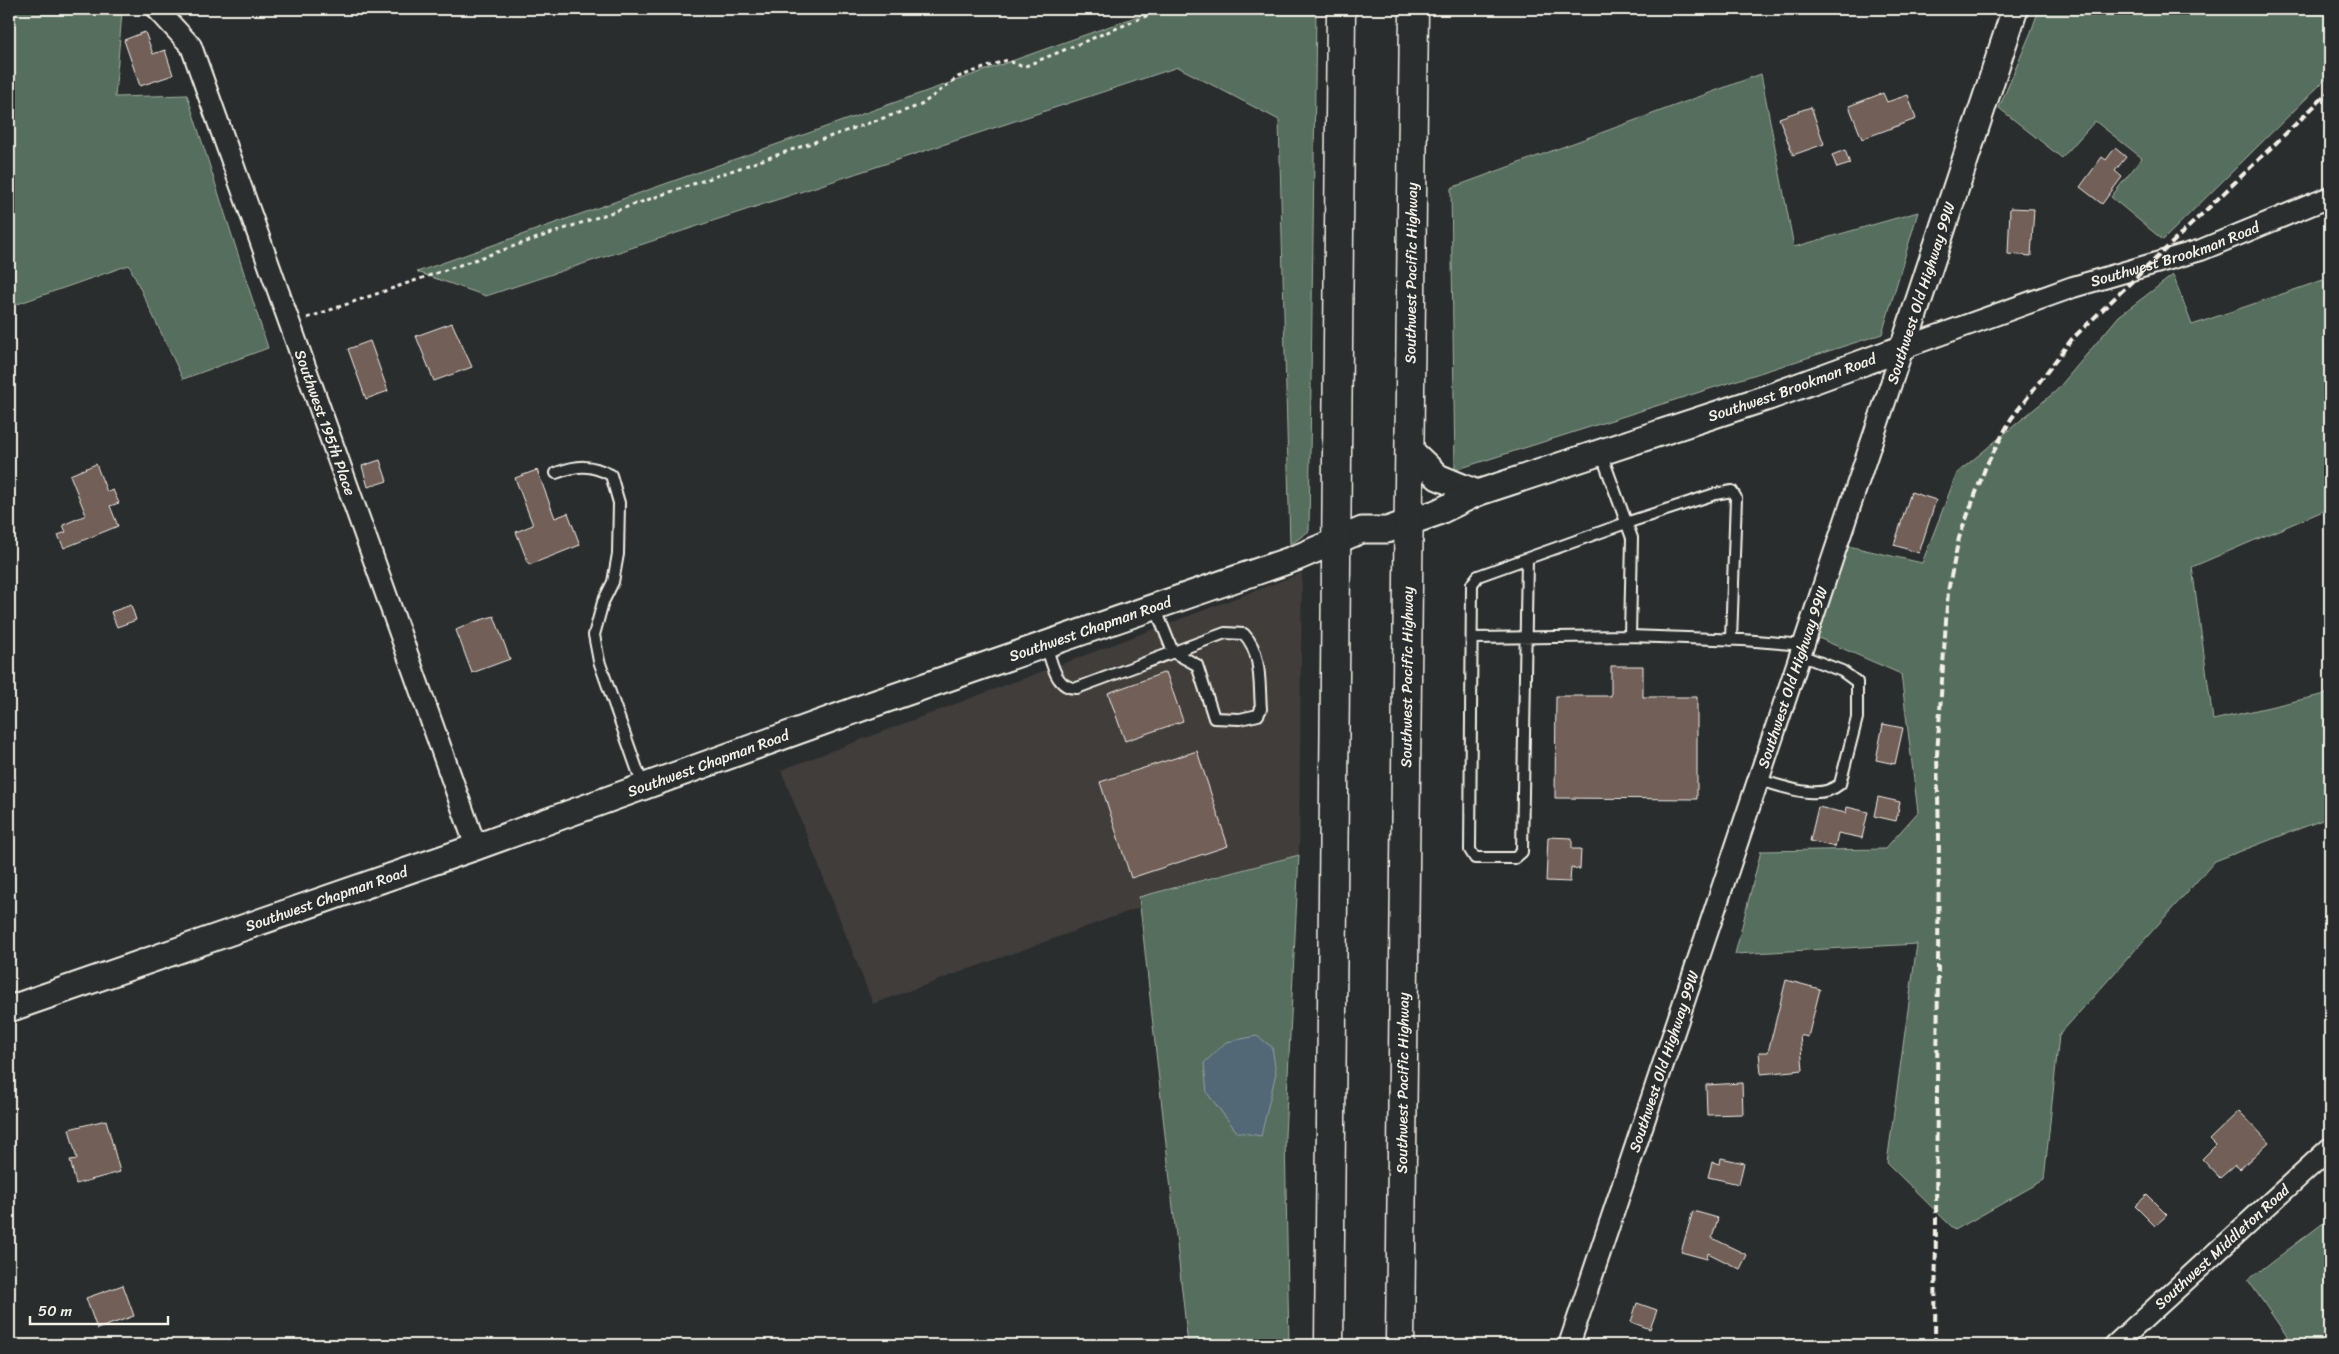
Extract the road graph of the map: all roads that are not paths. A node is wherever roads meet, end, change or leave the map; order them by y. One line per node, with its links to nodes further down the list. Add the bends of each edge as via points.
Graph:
1 (157, 9): 25 (street, Southwest 195th Place, via 191,46)
2 (1341, 9): 13 (highway)
3 (1414, 9): 7 (highway, Southwest Pacific Highway)
4 (2015, 9): 6 (street, Southwest Old Highway 99W)
5 (2330, 197): 6 (street, Southwest Brookman Road, via 2201,250 2073,287)
6 (1903, 348): 8 (street, Southwest Brookman Road, via 1769,397); 21 (street, Southwest Old Highway 99W)
7 (1410, 450): 10 (street, via 1438,477); 11 (highway, Southwest Pacific Highway)
8 (1601, 452): 10 (street, Southwest Brookman Road); 12 (lane)
9 (556, 473): 24 (lane, via 572,467 595,466 611,474 620,503 618,554 613,582 603,602 594,635 599,661)
10 (1477, 493): 11 (street, Southwest Brookman Road)
11 (1409, 522): 13 (street, Southwest Chapman Road, via 1387,530 1362,530); 29 (highway, Southwest Pacific Highway)
12 (1626, 523): 14 (lane); 16 (lane, via 1632,538); 19 (lane, via 1732,490 1736,498)
13 (1337, 540): 15 (street, Southwest Chapman Road, via 1296,558); 28 (highway)
14 (1527, 559): 17 (lane, via 1478,576 1472,584); 18 (lane)
15 (1154, 607): 20 (street, Southwest Chapman Road); 22 (lane)
16 (1630, 636): 18 (lane); 19 (lane)
17 (1472, 638): 18 (lane); 18 (lane, via 1470,850 1475,858 1516,858 1522,852)
18 (1525, 638)
19 (1731, 640): 21 (lane)
20 (1046, 645): 22 (lane, via 1060,684 1068,688 1076,688); 24 (street, Southwest Chapman Road)
21 (1802, 650): 23 (street, Southwest Old Highway 99W); 23 (lane, via 1857,682 1857,718 1840,784 1820,793)
22 (1173, 652): 22 (lane, via 1197,665 1214,718 1240,719 1258,715 1261,709 1256,655 1244,634 1225,633)
23 (1759, 780): 30 (street, Southwest Old Highway 99W)
24 (643, 787): 25 (street, Southwest Chapman Road)
25 (476, 847): 26 (street, Southwest Chapman Road)
26 (9, 1009)
27 (2330, 1148): 31 (street, Southwest Middleton Road)
28 (1329, 1345)
29 (1400, 1345)
30 (1569, 1345)
31 (2115, 1345)

